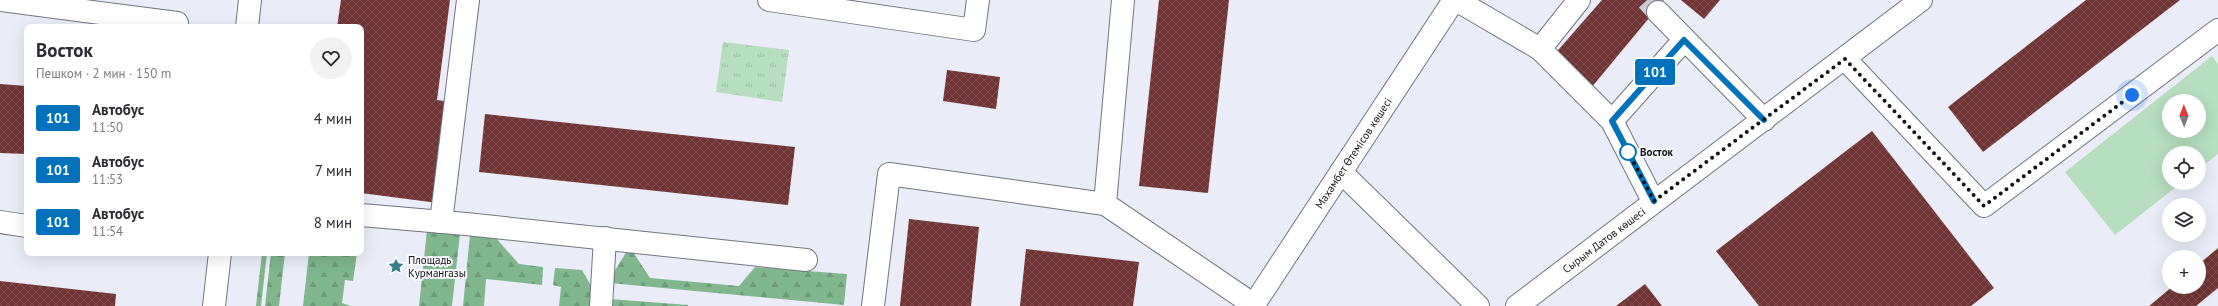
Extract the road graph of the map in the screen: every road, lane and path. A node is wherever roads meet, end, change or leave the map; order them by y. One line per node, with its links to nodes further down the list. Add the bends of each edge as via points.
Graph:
1 (0, 0): 11 (main road)
2 (250, 0): 12 (main road)
3 (468, 0): 24 (main road)
4 (769, 0): 5 (main road, via 974,30)
5 (978, 0)
6 (1123, 0): 21 (main road)
7 (1455, 0): 15 (main road); 19 (main road, Махамбет Өтемісов көшесі)
8 (1579, 0): 15 (main road)
9 (1921, 0): 16 (main road, Сырым Датов көшесі)
10 (1658, 12): 14 (main road)
11 (177, 23)
12 (247, 24)
13 (2218, 30): 16 (main road, via 1984,206)
14 (1684, 40): 17 (main road); 18 (main road)
15 (1540, 49): 18 (main road)
16 (1845, 59): 17 (main road, Сырым Датов көшесі)
17 (1764, 120): 20 (main road, Сырым Датов көшесі)
18 (1612, 121): 20 (main road)
19 (1341, 172): 32 (main road, Махамбет Өтемісов көшесі); 33 (main road)
20 (1654, 201): 34 (main road, Сырым Датов көшесі)
21 (1105, 204): 31 (main road, via 889,174); 32 (main road)
22 (364, 215): 24 (main road)
23 (0, 222): 25 (main road)
24 (442, 222): 26 (main road)
25 (24, 226)
26 (605, 238): 28 (main road); 30 (main road)
27 (220, 256): 29 (main road)
28 (806, 260)
29 (214, 306)
30 (601, 306)
31 (874, 306)
32 (1253, 306)
33 (1478, 306)
34 (1517, 306)

